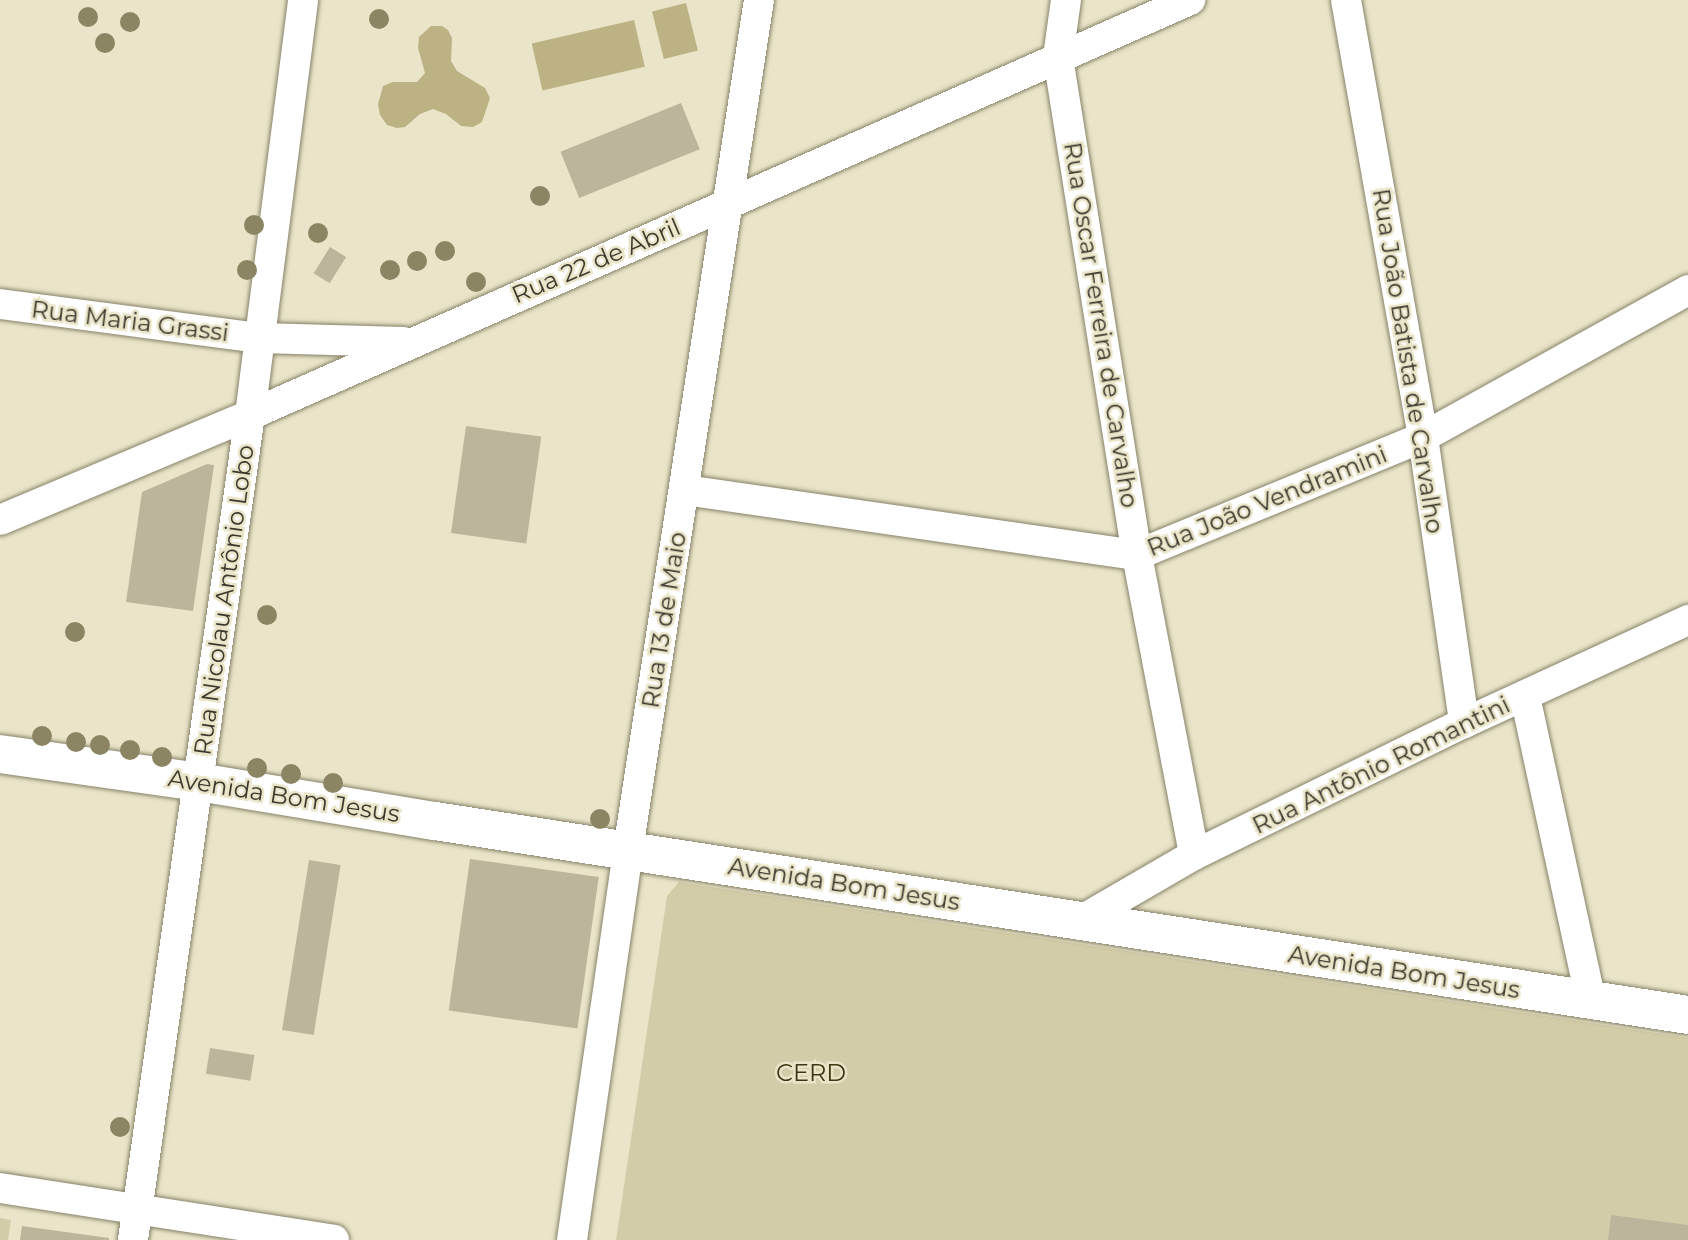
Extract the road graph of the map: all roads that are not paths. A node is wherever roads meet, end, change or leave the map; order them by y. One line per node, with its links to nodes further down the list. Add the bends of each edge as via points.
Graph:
1 (303, 0): 10 (street, Rua Nicolau Antônio Lobo)
2 (759, 0): 7 (street, Rua 13 de Maio)
3 (1066, 0): 6 (street, Rua Oscar Ferreira de Carvalho)
4 (1190, 0): 6 (street, Rua 22 de Abril)
5 (1346, 0): 13 (street, Rua João Batista de Carvalho)
6 (1058, 57): 7 (street, Rua 22 de Abril); 16 (street, Rua Oscar Ferreira de Carvalho)
7 (726, 205): 11 (street, Rua 22 de Abril); 14 (street, Rua 13 de Maio)
8 (1688, 290): 13 (street, Rua João Vendramini)
9 (0, 304): 10 (street, Rua Maria Grassi)
10 (260, 338): 11 (street, Rua Maria Grassi); 12 (street, Rua Nicolau Antônio Lobo)
11 (412, 342): 12 (street, Rua 22 de Abril)
12 (250, 415): 15 (street, Rua 22 de Abril); 21 (street, Rua Nicolau Antônio Lobo)
13 (1423, 437): 16 (street, Rua João Vendramini); 19 (street, Rua João Batista de Carvalho)
14 (685, 490): 16 (street, Rua João Vendramini); 22 (street, Rua 13 de Maio)
15 (0, 520)
16 (1137, 555): 23 (street, Rua Oscar Ferreira de Carvalho)
17 (1688, 620): 18 (street, Rua Antônio Romantini)
18 (1525, 696): 19 (street, Rua Antônio Romantini); 25 (street)
19 (1464, 723): 23 (street, Rua Antônio Romantini)
20 (0, 754): 21 (street, Avenida Bom Jesus)
21 (199, 782): 22 (street, Avenida Bom Jesus); 28 (street, Rua Nicolau Antônio Lobo)
22 (628, 850): 24 (street, Avenida Bom Jesus); 31 (street, Rua 13 de Maio)
23 (1194, 855): 24 (street, Rua Antônio Romantini)
24 (1080, 921): 25 (street, Avenida Bom Jesus)
25 (1591, 1002): 26 (street, Avenida Bom Jesus)
26 (1688, 1015)
27 (0, 1188): 28 (street)
28 (138, 1208): 29 (street, Rua Nicolau Antônio Lobo); 30 (street)
29 (133, 1240)
30 (334, 1240)
31 (572, 1240)

